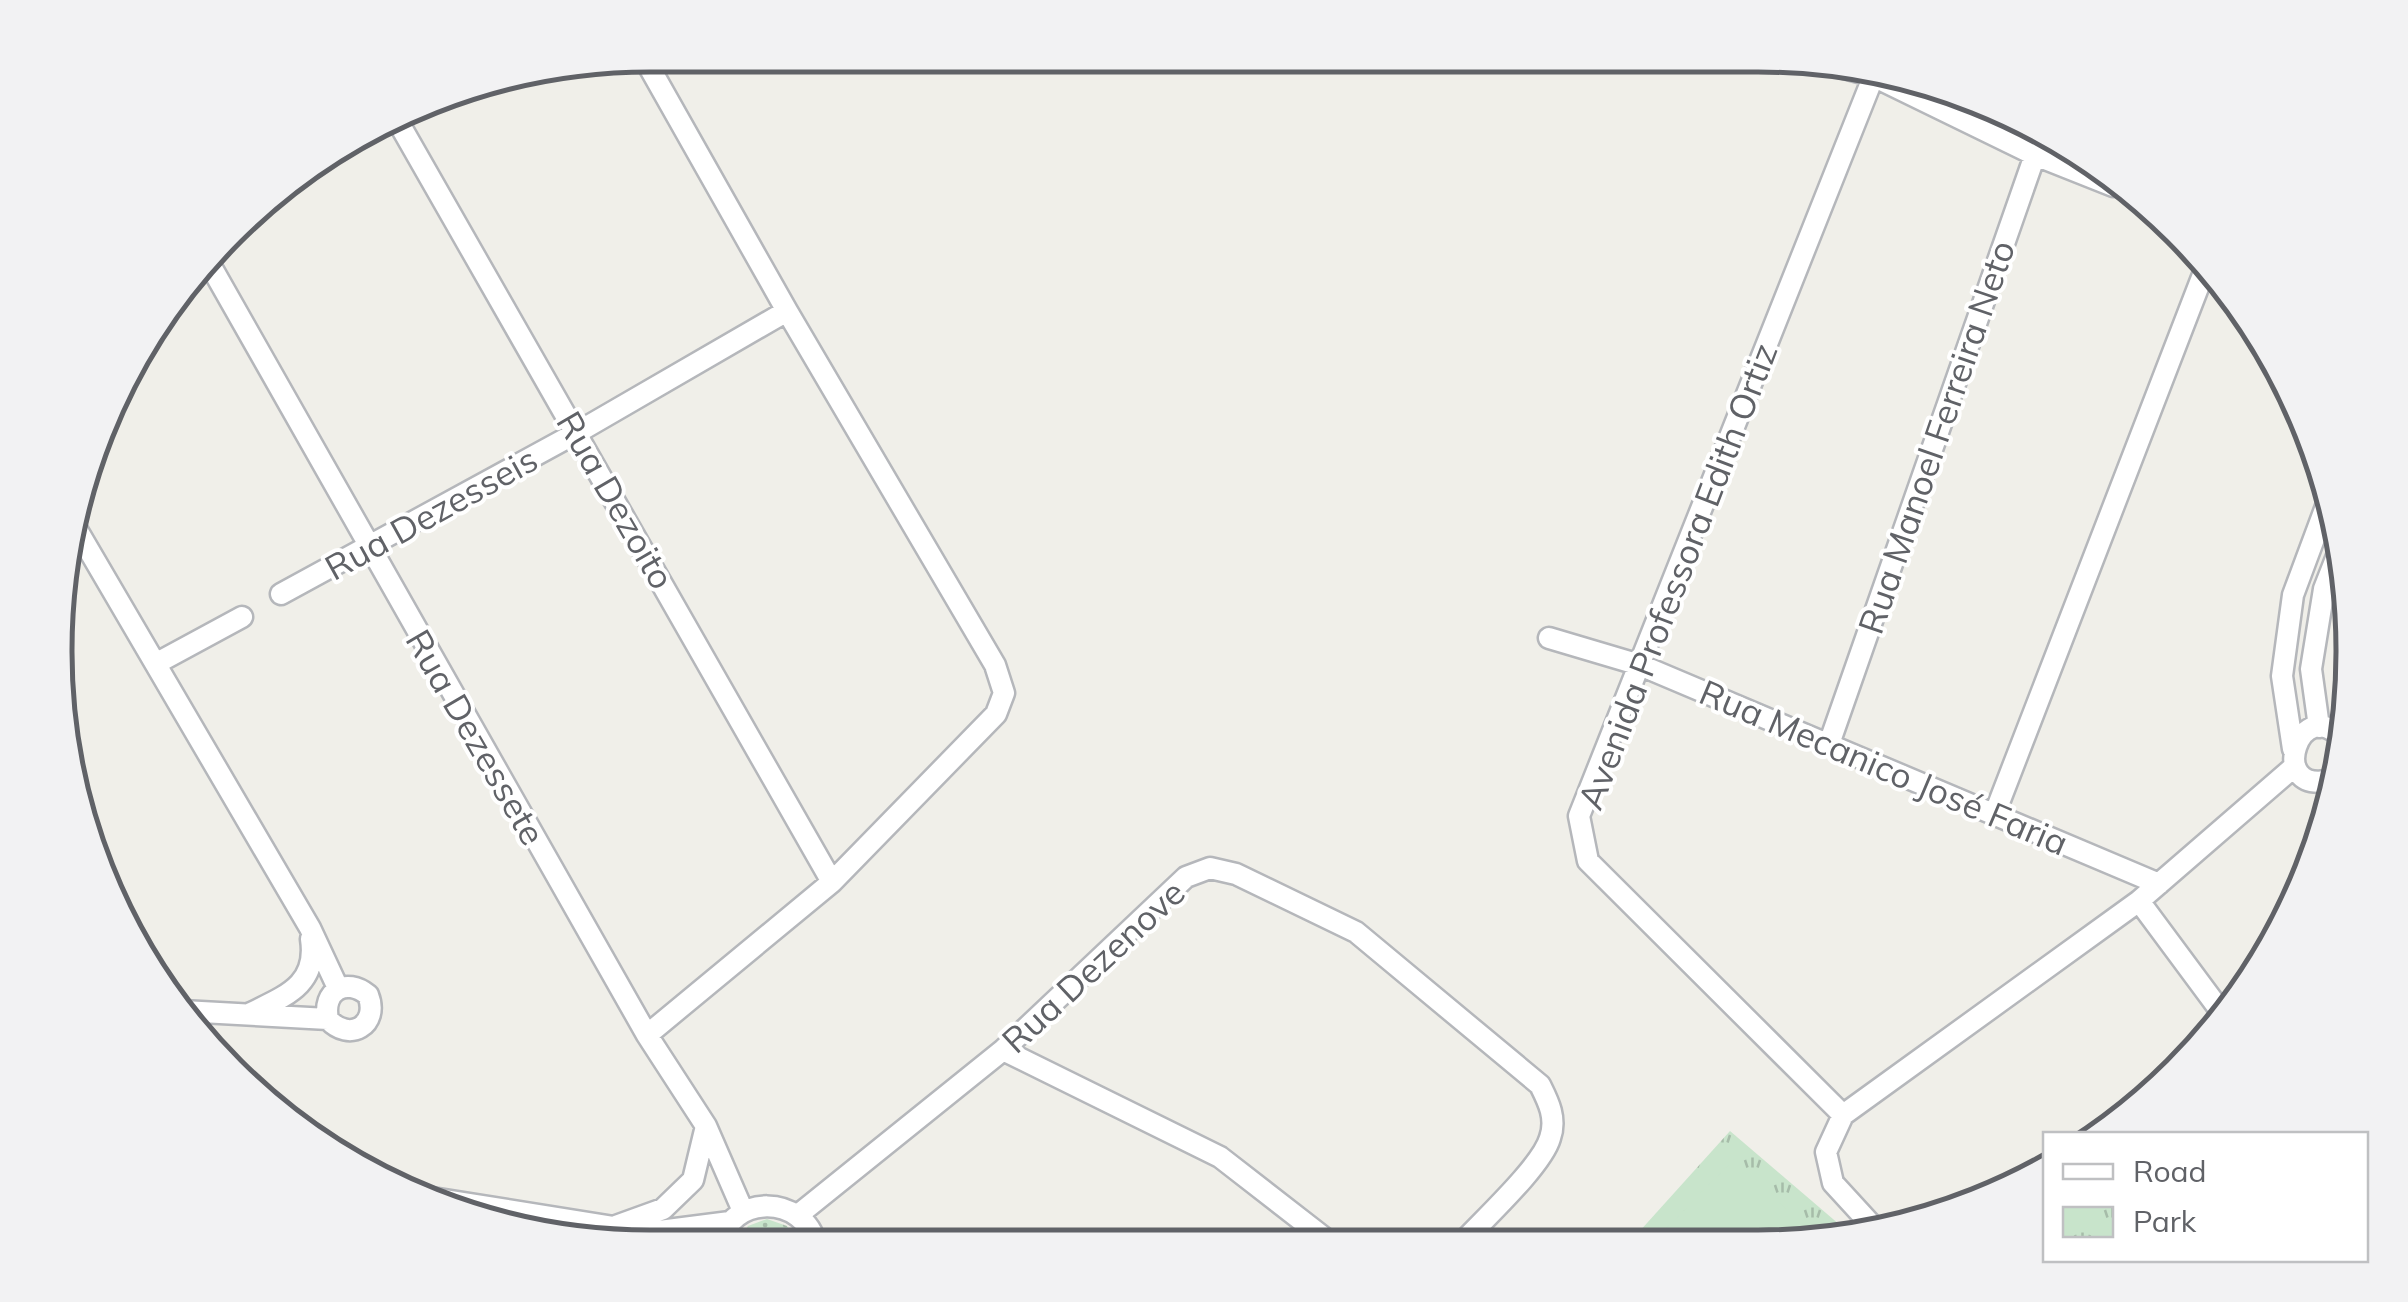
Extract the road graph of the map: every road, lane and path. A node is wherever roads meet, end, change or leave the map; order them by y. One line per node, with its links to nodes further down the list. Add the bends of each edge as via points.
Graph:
1 (652, 72): 10 (street)
2 (1870, 84): 20 (street, Avenida Professora Edith Ortiz)
3 (1918, 95): 6 (street)
4 (402, 129): 11 (street, Rua Dezoito)
5 (2039, 146): 6 (street, Rua Manoel Ferreira Neto)
6 (2035, 155): 7 (street); 23 (street, Rua Manoel Ferreira Neto)
7 (2085, 175)
8 (214, 272): 14 (street, Rua Dezessete)
9 (2201, 281): 26 (street)
10 (787, 311): 11 (street, Rua Dezesseis); 27 (street, via 995,665 1004,693 996,714)
11 (578, 432): 14 (street, Rua Dezesseis); 27 (street, Rua Dezoito)
12 (2320, 521): 24 (street, via 2293,595 2282,676)
13 (84, 541): 19 (street)
14 (368, 548): 16 (street, Rua Dezesseis); 36 (street, Rua Dezessete)
15 (2330, 572): 21 (street, via 2311,669)
16 (282, 594)
17 (242, 617): 19 (street)
18 (1549, 638): 20 (street, Rua Mecanico José Faria)
19 (157, 663): 30 (street)
20 (1640, 665): 23 (street, Rua Mecanico José Faria); 38 (street, Avenida Professora Edith Ortiz, via 1579,816 1588,861)
21 (2318, 727): 22 (street); 24 (street, via 2302,734)
22 (2330, 730)
23 (1829, 744): 26 (street, Rua Mecanico José Faria)
24 (2294, 757): 25 (street, via 2300,773); 28 (street)
25 (2320, 784)
26 (1995, 813): 28 (street, Rua Mecanico José Faria)
27 (832, 882): 36 (street)
28 (2159, 884): 29 (street)
29 (2139, 901): 32 (street); 38 (street)
30 (310, 928): 31 (street); 34 (street, via 314,954 307,976 292,992)
31 (338, 988): 35 (street, via 326,1007); 35 (street, via 349,985 368,995 371,1016 366,1025 345,1032)
32 (2215, 1004)
33 (199, 1012): 34 (street)
34 (249, 1014): 35 (street)
35 (328, 1019)
36 (647, 1035): 39 (street, Rua Dezessete)
37 (1004, 1050): 41 (street, Rua Dezenove); 49 (street, via 1220,1157); 50 (street, Rua Dezenove, via 1186,877 1210,868 1236,874 1356,932 1540,1084 1552,1109 1550,1138)
38 (1843, 1115): 43 (street, via 1826,1152 1833,1183)
39 (706, 1126): 42 (street, Rua Dezessete); 44 (street, via 693,1180 663,1209)
40 (498, 1209): 44 (street)
41 (798, 1215): 42 (street, via 762,1205); 48 (street)
42 (736, 1217): 46 (street); 47 (street)
43 (1866, 1219)
44 (614, 1227): 45 (street)
45 (621, 1228)
46 (661, 1230)
47 (729, 1230)
48 (810, 1230)
49 (1314, 1230)
50 (1474, 1230)

